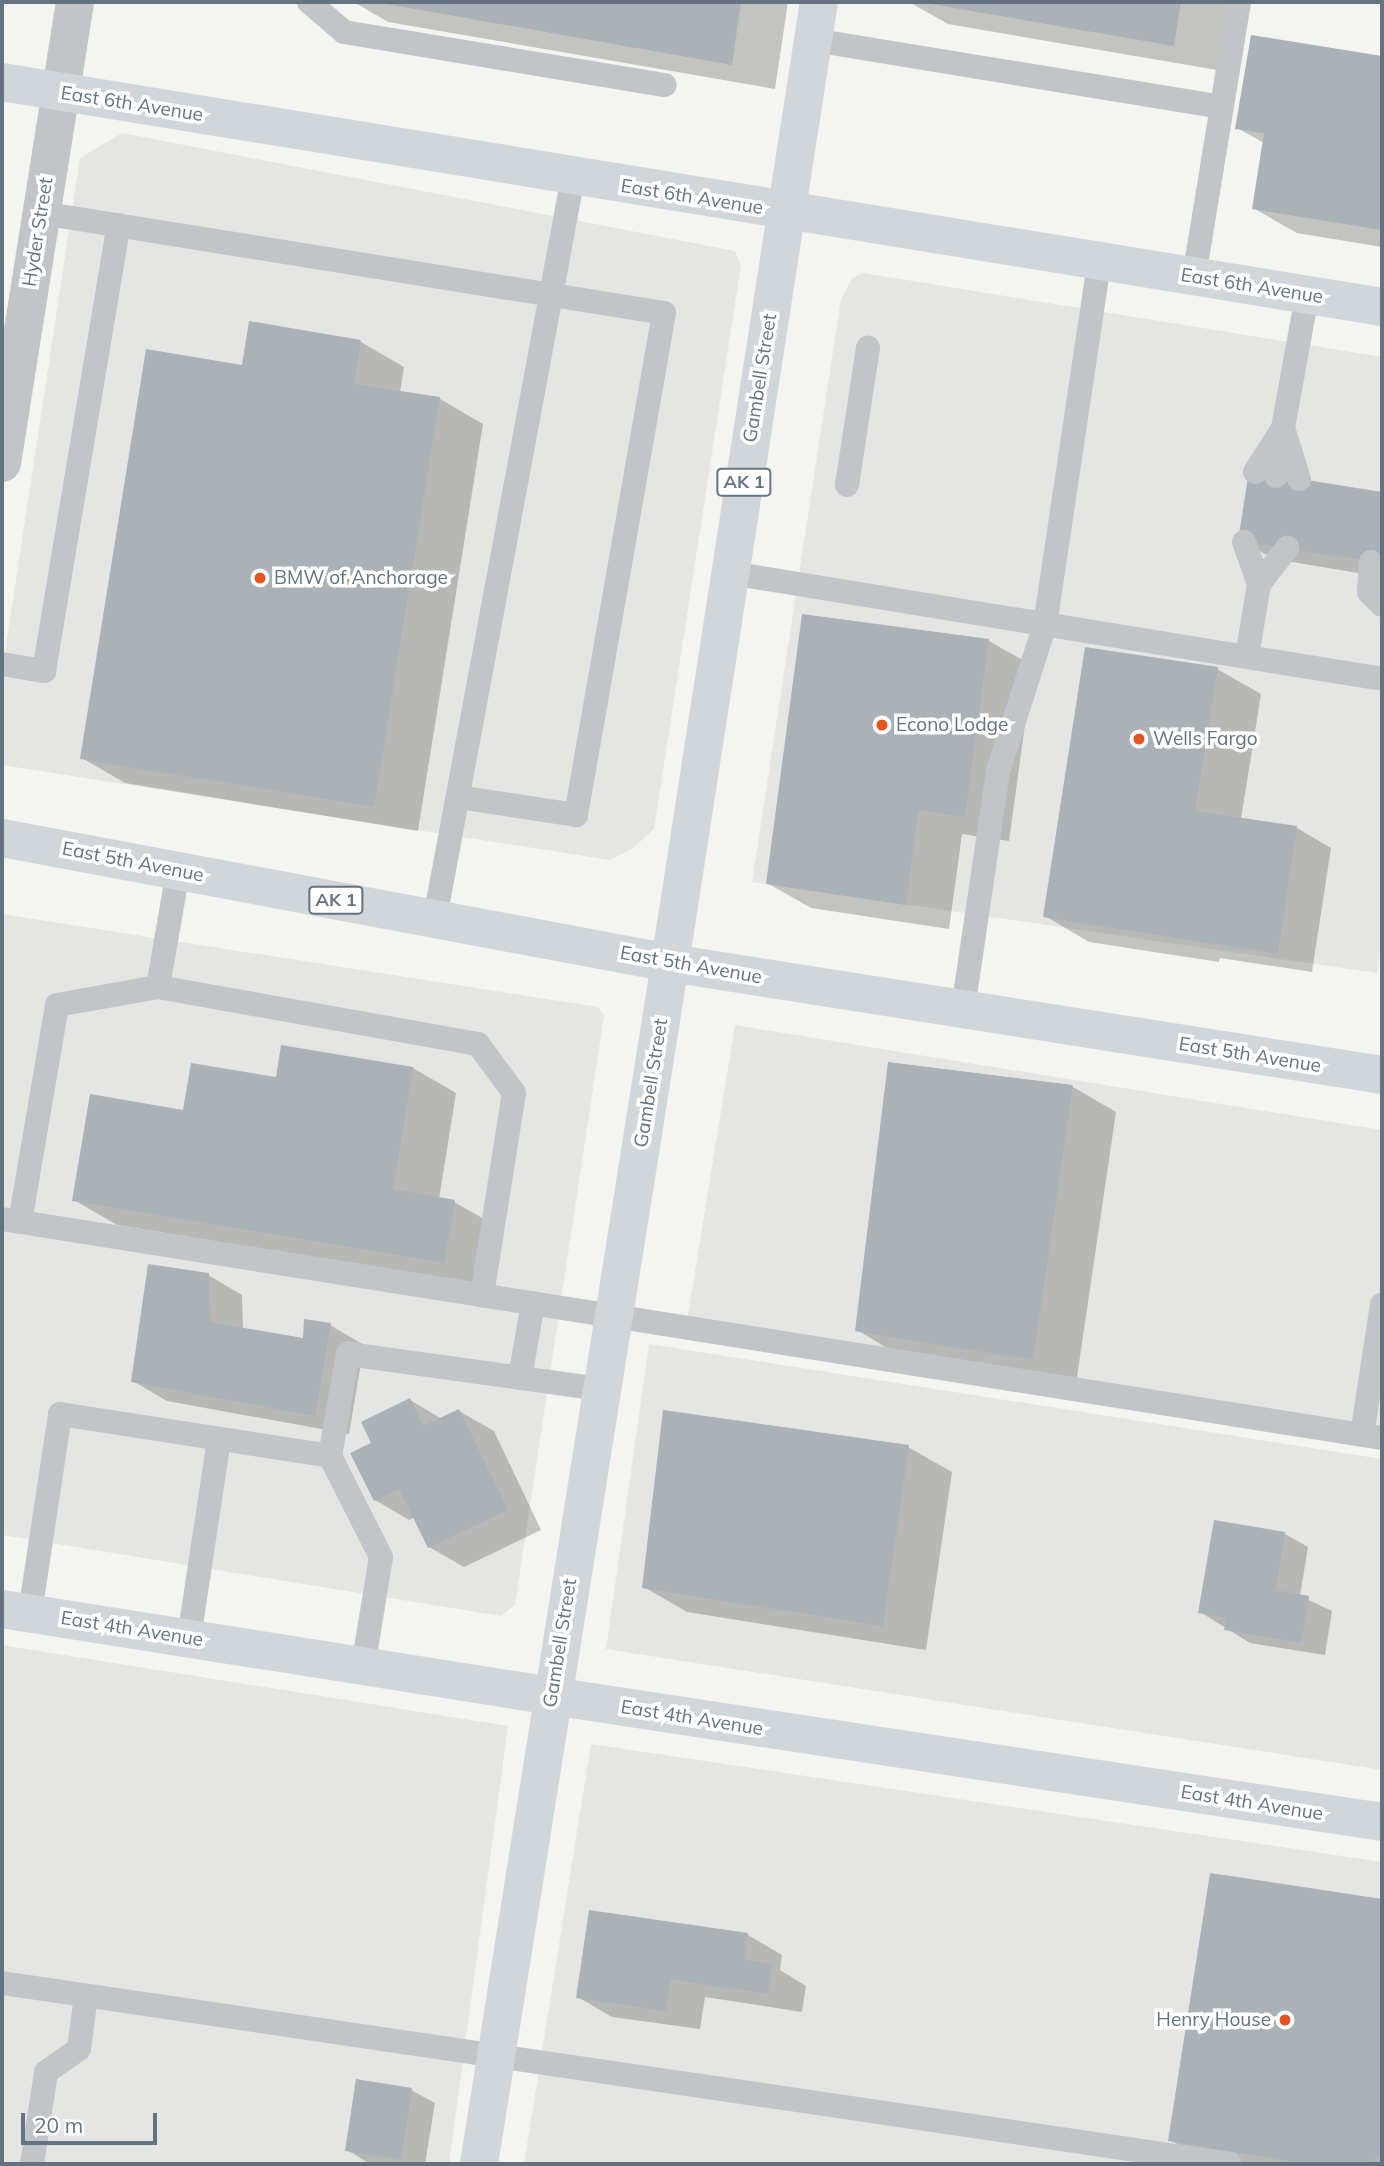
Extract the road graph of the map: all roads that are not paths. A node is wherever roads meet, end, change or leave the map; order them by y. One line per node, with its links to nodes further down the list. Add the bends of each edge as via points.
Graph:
1 (75, 2): 8 (street, Hyder Street)
2 (309, 2): 7 (lane, via 344,32)
3 (819, 2): 5 (main road, Gambell Street / AK 1)
4 (1239, 2): 9 (lane)
5 (813, 40): 9 (lane); 11 (main road, Gambell Street / AK 1)
6 (2, 82): 8 (main road, East 6th Avenue)
7 (665, 86)
8 (61, 92): 10 (main road, East 6th Avenue); 12 (street, Hyder Street)
9 (1222, 107): 15 (lane)
10 (573, 177): 11 (main road, East 6th Avenue); 16 (lane)
11 (786, 212): 14 (main road, East 6th Avenue); 25 (main road, Gambell Street / AK 1)
12 (41, 213): 13 (lane); 20 (street, Hyder Street)
13 (119, 225): 16 (lane); 30 (lane, via 44,671)
14 (1099, 262): 15 (main road, East 6th Avenue); 28 (lane)
15 (1194, 277): 17 (main road, East 6th Avenue)
16 (551, 296): 32 (lane); 32 (lane, via 664,313 576,815)
17 (1307, 296): 18 (main road, East 6th Avenue); 21 (lane)
18 (1382, 307)
19 (868, 348): 23 (lane)
20 (5, 425): 22 (street, Hyder Street)
21 (1283, 428): 21 (lane, via 1277,476)
22 (2, 463)
23 (848, 485)
24 (1371, 562): 27 (lane, via 1369,592)
25 (730, 573): 28 (lane); 36 (main road, Gambell Street / AK 1)
26 (1259, 584): 26 (lane, via 1265,545); 29 (lane)
27 (1382, 605)
28 (1045, 625): 29 (lane); 38 (lane, via 998,771)
29 (1247, 657): 31 (lane)
30 (2, 664)
31 (1382, 679)
32 (458, 797): 35 (lane)
33 (2, 838): 34 (main road, East 5th Avenue / AK 1)
34 (178, 871): 35 (main road, East 5th Avenue / AK 1); 37 (lane)
35 (435, 919): 36 (main road, East 5th Avenue / AK 1)
36 (670, 963): 38 (main road, East 5th Avenue); 44 (main road, Gambell Street)
37 (158, 988): 40 (lane, via 57,1005); 41 (lane, via 478,1044 514,1093)
38 (963, 1009): 39 (main road, East 5th Avenue)
39 (1382, 1075)
40 (11, 1220): 41 (lane)
41 (482, 1295): 42 (lane)
42 (533, 1303): 44 (lane); 45 (lane)
43 (1382, 1305): 47 (lane)
44 (613, 1316): 46 (main road, Gambell Street); 47 (lane)
45 (520, 1378): 46 (lane); 49 (lane, via 348,1354)
46 (601, 1390): 53 (main road, Gambell Street)
47 (1372, 1437)
48 (219, 1439): 49 (lane); 50 (lane, via 60,1414); 51 (lane)
49 (330, 1456): 52 (lane, via 382,1557)
50 (16, 1611): 51 (main road, East 4th Avenue)
51 (188, 1638): 52 (main road, East 4th Avenue)
52 (363, 1667): 53 (main road, East 4th Avenue)
53 (552, 1696): 54 (main road, East 4th Avenue); 57 (main road, Gambell Street)
54 (1382, 1822)
55 (2, 1983): 56 (lane)
56 (86, 1996): 57 (lane); 58 (lane, via 79,2049 46,2072)
57 (496, 2058): 59 (main road, Gambell Street); 60 (lane)
58 (32, 2164)
59 (480, 2164)
60 (1230, 2164)

